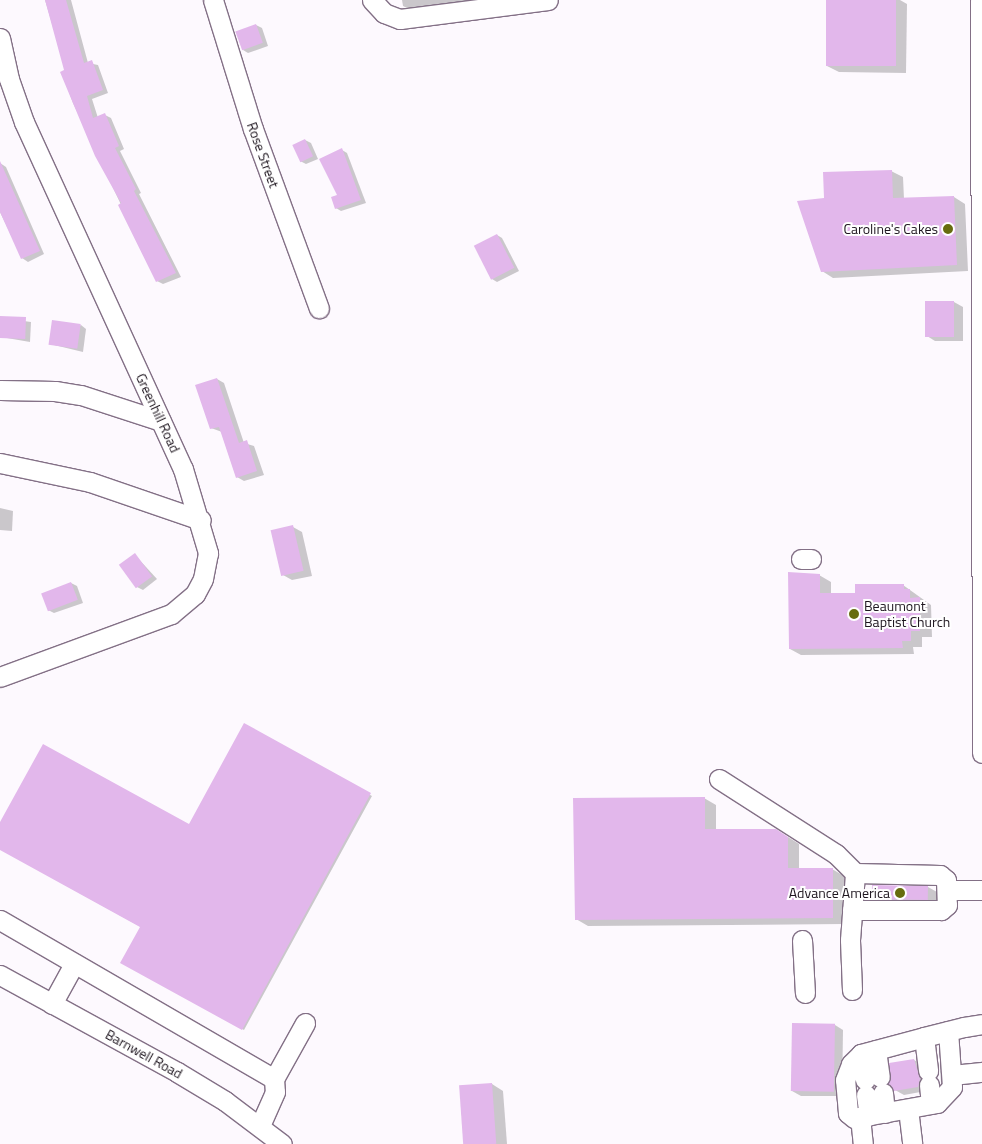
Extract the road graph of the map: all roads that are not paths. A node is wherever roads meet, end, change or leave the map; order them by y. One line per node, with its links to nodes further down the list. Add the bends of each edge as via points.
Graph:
1 (213, 0): 6 (street, Rose Street, via 253,129)
2 (372, 0): 3 (street, via 384,13 400,19)
3 (548, 0)
4 (980, 0): 12 (street)
5 (0, 38): 8 (street, Greenhill Road, via 9,79 24,122)
6 (319, 308)
7 (0, 390): 8 (street, via 81,395)
8 (161, 421): 10 (street, Greenhill Road)
9 (0, 463): 10 (street, via 90,482)
10 (201, 520): 11 (street, Greenhill Road, via 208,563 203,579 184,606 140,627)
11 (0, 677)
12 (982, 752)
13 (719, 779): 14 (street, via 836,854)
14 (855, 873): 15 (street, via 940,875 946,880); 17 (street)
15 (948, 890): 16 (street); 17 (street, via 947,905 941,910)
16 (982, 890)
17 (852, 910): 22 (street)
18 (0, 920): 20 (street)
19 (802, 940): 23 (street)
20 (74, 964): 24 (street); 32 (street)
21 (0, 975): 24 (street, Barnwell Road)
22 (852, 990)
23 (805, 993)
24 (52, 1004): 36 (street, Barnwell Road, via 177,1072)
25 (305, 1023): 32 (street)
26 (982, 1024): 27 (street)
27 (948, 1031): 28 (street); 31 (street)
28 (924, 1037): 29 (street); 33 (street)
29 (868, 1052): 35 (street, via 873,1086); 35 (street, via 851,1064 845,1080 848,1113 854,1118)
30 (982, 1072): 31 (street)
31 (952, 1075): 33 (street, via 952,1087 937,1103)
32 (274, 1079): 36 (street, via 275,1092)
33 (931, 1104): 34 (street)
34 (908, 1109): 35 (street); 39 (street)
35 (871, 1115): 38 (street)
36 (260, 1126): 37 (street, Barnwell Road)
37 (282, 1144)
38 (863, 1144)
39 (912, 1144)

